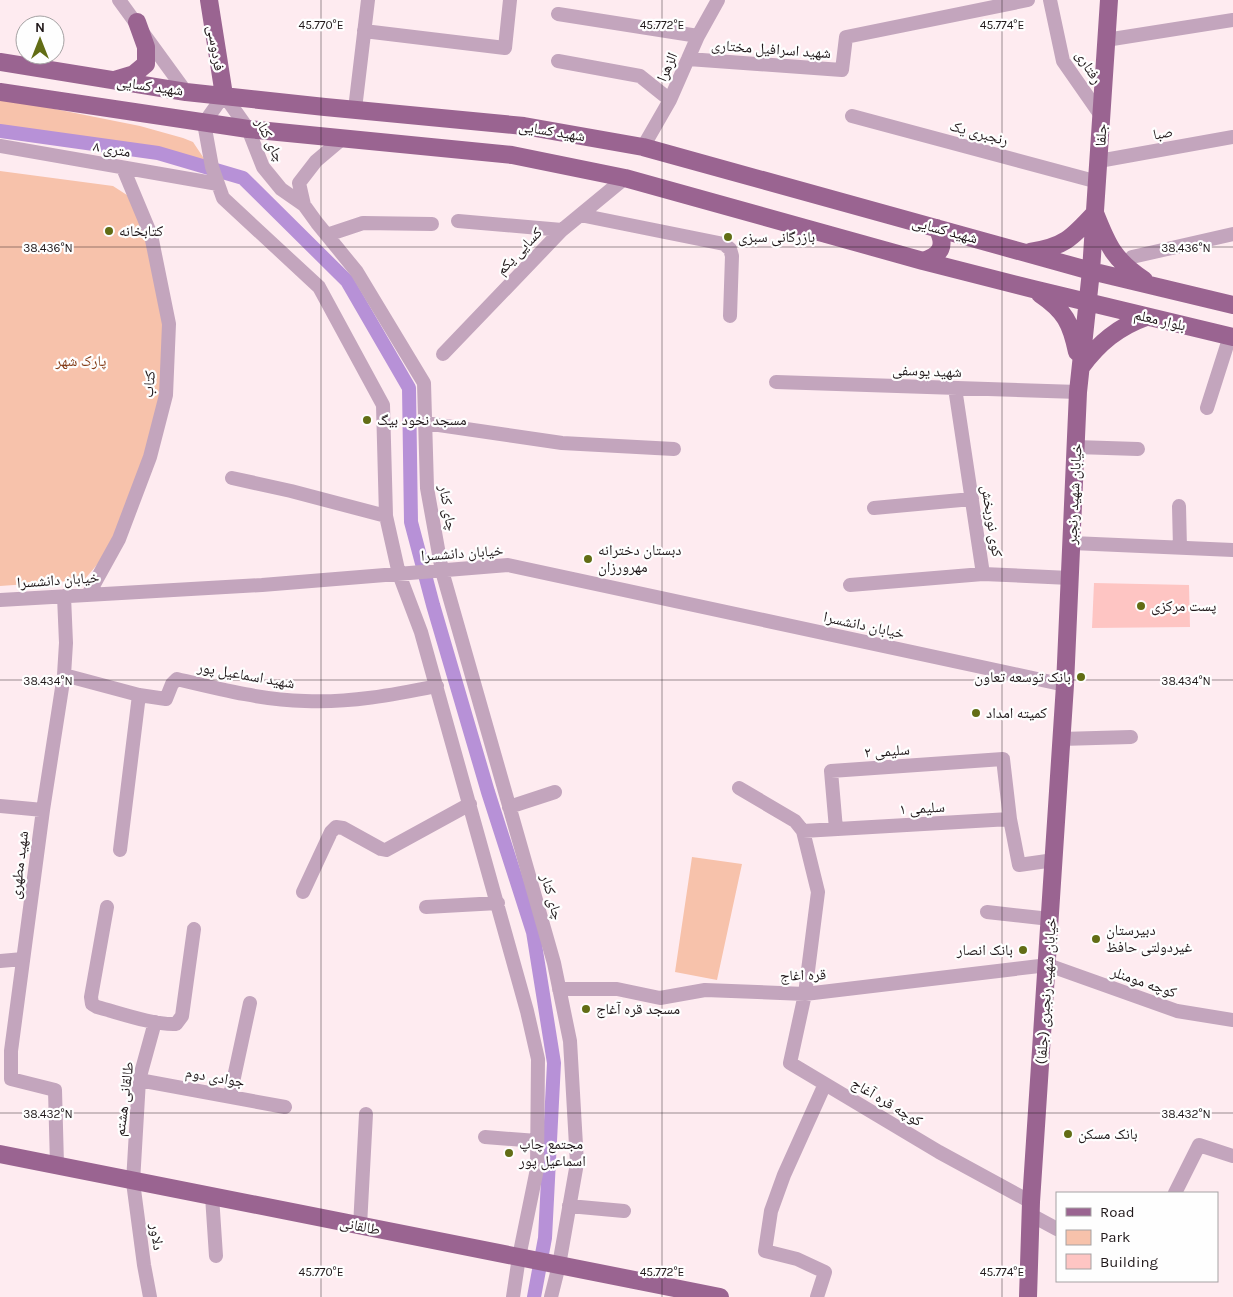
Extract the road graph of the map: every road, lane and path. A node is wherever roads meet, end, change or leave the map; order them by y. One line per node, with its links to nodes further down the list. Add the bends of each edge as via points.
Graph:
1 (119, 0): 11 (street)
2 (368, 0): 12 (street)
3 (510, 0): 12 (street, via 505,48)
4 (718, 0): 13 (street, الزهرا)
5 (1028, 0): 15 (street, شهید اسرافیل مختاری, via 846,37 842,70)
6 (1050, 0): 25 (street, رفتاری, via 1063,60)
7 (1109, 0): 14 (main road, جلفا)
8 (212, 1): 21 (main road, فردوسی)
9 (558, 14): 13 (street)
10 (1233, 20): 14 (street)
11 (137, 22): 18 (main road, via 146,47 146,64 134,74); 20 (street)
12 (364, 31): 23 (street)
13 (698, 36): 15 (street, الزهرا)
14 (1106, 40): 25 (main road, جلفا)
15 (688, 59): 22 (street, الزهرا)
16 (558, 60): 22 (street, via 640,76)
17 (0, 62): 18 (main road, شهید کسایی)
18 (111, 80): 20 (main road, شهید کسایی)
19 (0, 92): 26 (main road, شهید کسایی)
20 (186, 92): 21 (main road, شهید کسایی)
21 (224, 95): 23 (main road, شهید کسایی); 26 (street); 27 (street, چای کنار)
22 (670, 100): 31 (street, الزهرا)
23 (355, 109): 31 (main road, شهید کسایی, via 524,126)
24 (852, 116): 35 (street, رنجبری یک)
25 (1102, 117): 32 (main road, جلفا)
26 (204, 123): 27 (main road, شهید کسایی); 36 (street)
27 (248, 129): 29 (main road, شهید کسایی); 37 (street, چای کنار, via 263,167 281,188)
28 (1233, 137): 32 (street, صبا)
29 (342, 139): 34 (main road, شهید کسایی, via 512,155); 37 (street, via 316,161 299,183)
30 (0, 146): 33 (street, ۸ متری)
31 (643, 146): 42 (main road, شهید کسایی)
32 (1099, 161): 35 (main road, جلفا)
33 (123, 168): 36 (street, ۸ متری); 80 (street, کتاب, via 151,235 168,324 166,395 150,457 119,539)
34 (626, 178): 39 (street, کسایی یکم); 48 (main road, شهید کسایی)
35 (1098, 182): 38 (main road, جلفا)
36 (218, 184): 71 (street, via 223,198 319,287 383,405)
37 (304, 205): 45 (street, چای کنار)
38 (1095, 213): 46 (main road, via 1065,243); 49 (main road, جلفا); 50 (main road, via 1114,254 1127,269)
39 (580, 215): 43 (street, کسایی یکم); 54 (street, via 724,244 732,256)
40 (458, 221): 43 (street)
41 (432, 224): 45 (street, via 362,223)
42 (937, 228): 46 (main road, شهید کسایی); 48 (main road, via 942,238 941,249 934,258)
43 (562, 230): 57 (street, کسایی یکم)
44 (1233, 234): 47 (street)
45 (327, 235): 63 (street, چای کنار, via 357,272 424,383)
46 (1027, 253): 49 (main road, شهید کسایی)
47 (1132, 257)
48 (923, 261): 51 (main road, شهید کسایی)
49 (1091, 271): 50 (main road, بلوار معلم); 52 (main road, جلفا)
50 (1152, 286): 53 (main road, بلوار معلم)
51 (1033, 289): 52 (main road, شهید کسایی); 58 (main road, via 1056,305 1065,318 1073,334)
52 (1087, 303): 55 (main road, بلوار معلم); 58 (main road, خیابان شهید رنجبر)
53 (1233, 305)
54 (730, 316)
55 (1146, 317): 56 (main road, بلوار معلم); 58 (main road, via 1120,328 1104,340)
56 (1231, 337): 62 (street)
57 (443, 354)
58 (1080, 368): 61 (main road, خیابان شهید رنجبر)
59 (776, 382): 60 (street, شهید یوسفی)
60 (955, 388): 61 (street, شهید یوسفی); 68 (street, کوی نوربخش)
61 (1078, 392): 64 (main road, خیابان شهید رنجبر)
62 (1207, 408)
63 (425, 424): 65 (street, via 562,443); 75 (street, چای کنار, via 426,488)
64 (1076, 447): 66 (street); 72 (main road, خیابان شهید رنجبر)
65 (674, 449)
66 (1138, 449)
67 (232, 478): 71 (street)
68 (972, 499): 70 (street); 77 (street, کوی نوربخش)
69 (1179, 506): 73 (street)
70 (874, 508)
71 (386, 516): 76 (street)
72 (1072, 543): 73 (street); 78 (main road, خیابان شهید رنجبر)
73 (1180, 548): 74 (street)
74 (1233, 550)
75 (442, 571): 76 (street, خیابان دانشسرا); 84 (street, خیابان دانشسرا, via 508,565); 93 (street, چای کنار)
76 (399, 574): 80 (street, خیابان دانشسرا); 85 (street)
77 (983, 574): 78 (street, کوی نوربخش); 79 (street)
78 (1070, 578): 84 (main road, خیابان شهید رنجبر)
79 (850, 584)
80 (88, 595): 81 (street, خیابان دانشسرا)
81 (64, 596): 82 (street, خیابان دانشسرا); 83 (street, شهید مطهری)
82 (0, 600)
83 (64, 675): 86 (street, شهید اسماعیل پور); 94 (street, شهید مطهری)
84 (1065, 685): 88 (main road, خیابان شهید رنجبری (جلفا))
85 (437, 686): 86 (street, شهید اسماعیل پور, via 379,697 304,702 246,695 177,679 166,699); 91 (street)
86 (139, 695): 98 (street)
87 (1131, 737): 88 (street)
88 (1062, 739): 99 (main road, خیابان شهید رنجبری (جلفا))
89 (739, 788): 97 (street, via 795,821)
90 (555, 792): 93 (street)
91 (470, 804): 100 (street, via 386,850 336,827); 101 (street)
92 (0, 806): 94 (street)
93 (509, 806): 110 (street, چای کنار)
94 (43, 810): 107 (street, شهید مطهری)
95 (1010, 819): 96 (street, سلیمی ۱); 96 (street, سلیمی ۲, via 1003,759 831,770); 99 (street, via 1019,865)
96 (836, 829): 97 (street, سلیمی ۱)
97 (803, 831): 111 (street, via 818,892)
98 (120, 850)
99 (1054, 860): 105 (main road, خیابان شهید رنجبری (جلفا))
100 (303, 892)
101 (498, 903): 103 (street); 121 (street, via 538,1059)
102 (107, 907): 114 (street, via 92,1004)
103 (426, 907)
104 (987, 912): 105 (street)
105 (1050, 919): 109 (main road, خیابان شهید رنجبری (جلفا))
106 (194, 929): 114 (street, via 182,1016 176,1024)
107 (23, 959): 108 (street); 124 (street, شهید مطهری, via 11,1079 55,1090)
108 (0, 961)
109 (1048, 965): 111 (street, قره اغاج); 113 (street, کوچه مومنلر, via 1178,1011); 129 (main road, خیابان شهید رنجبری (جلفا))
110 (559, 989): 111 (street, قره اغاج, via 617,990 660,998 704,990); 128 (street, چای کنار, via 570,1042 577,1163)
111 (805, 994): 116 (street, کوچه قره آغاج, via 790,1063)
112 (250, 1003): 117 (street)
113 (1233, 1020)
114 (154, 1022): 115 (street, طالقانی هشتم)
115 (139, 1080): 117 (street, جوادی دوم); 125 (street, طالقانی هشتم)
116 (825, 1084): 129 (street, کوچه قره آغاج); 140 (street, via 771,1210 765,1251 797,1259 826,1272)
117 (230, 1096): 118 (street, جوادی دوم)
118 (285, 1107)
119 (366, 1114): 131 (street)
120 (486, 1137): 121 (street)
121 (537, 1141): 134 (street, via 537,1169)
122 (0, 1154): 124 (main road, طالقانی)
123 (1233, 1156): 126 (street, via 1199,1145)
124 (57, 1165): 125 (main road, طالقانی)
125 (133, 1182): 127 (main road, طالقانی); 136 (street, دلاور)
126 (1176, 1192)
127 (212, 1196): 131 (main road, طالقانی); 133 (street)
128 (570, 1206): 130 (street); 135 (street, چای کنار)
129 (1031, 1209): 132 (street, کوچه قره آغاج); 141 (main road, خیابان شهید رنجبری (جلفا))
130 (624, 1211)
131 (360, 1226): 134 (main road, طالقانی)
132 (1056, 1228)
133 (216, 1256)
134 (519, 1257): 135 (main road, طالقانی); 137 (street)
135 (559, 1265): 138 (street, چای کنار); 139 (main road, طالقانی)
136 (150, 1297)
137 (513, 1297)
138 (551, 1297)
139 (720, 1297)
140 (817, 1297)
141 (1028, 1297)

